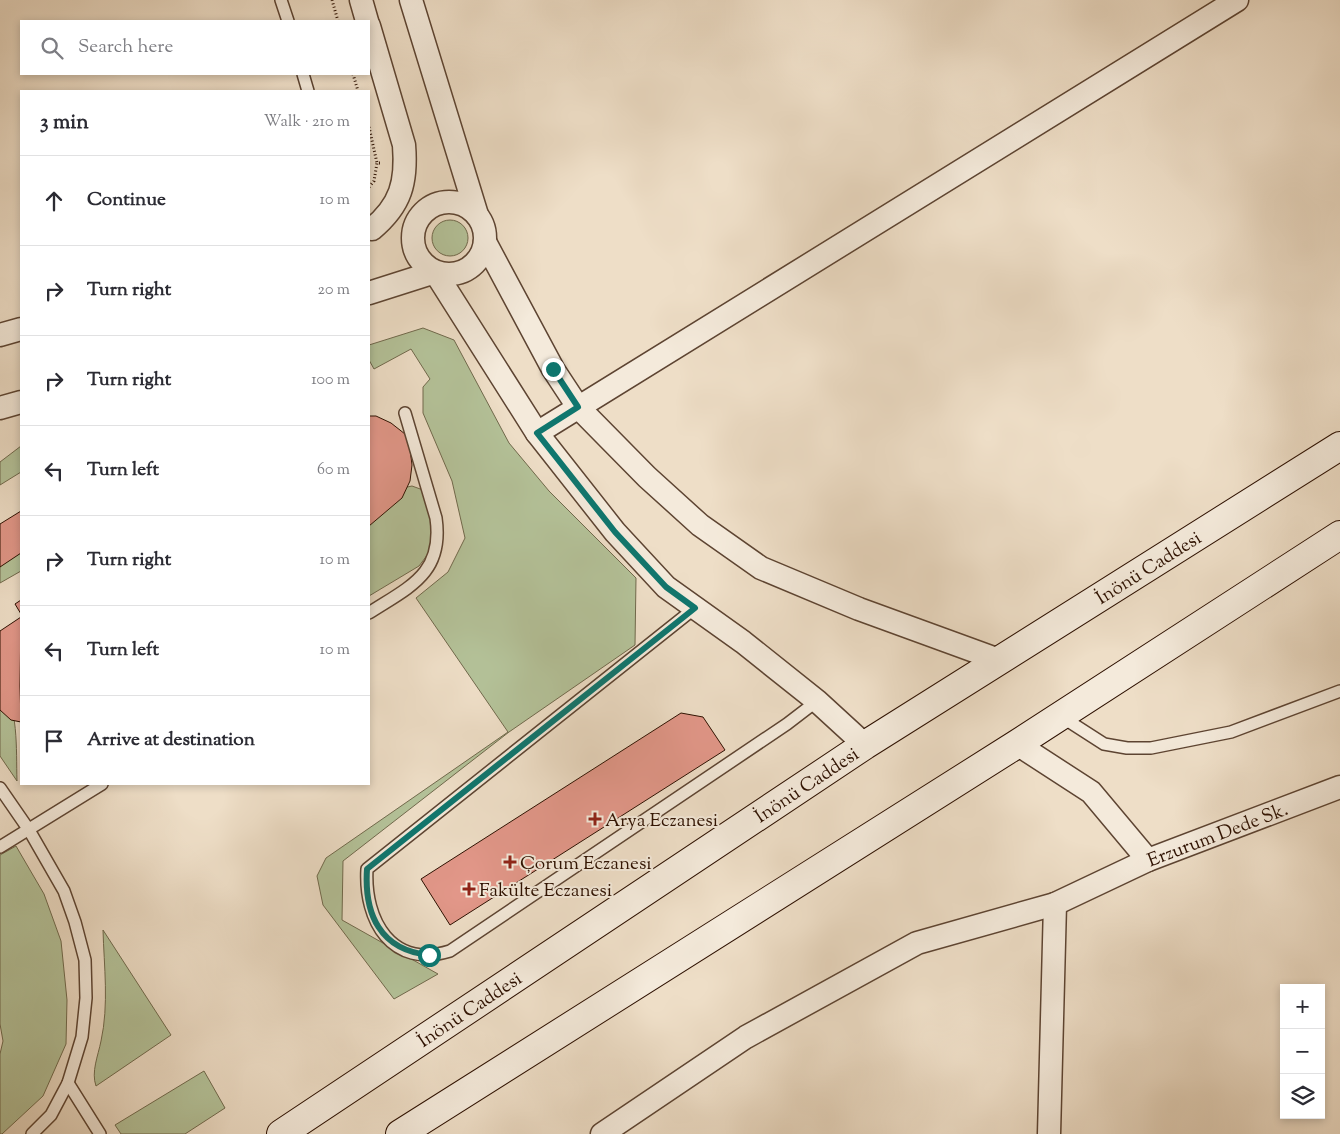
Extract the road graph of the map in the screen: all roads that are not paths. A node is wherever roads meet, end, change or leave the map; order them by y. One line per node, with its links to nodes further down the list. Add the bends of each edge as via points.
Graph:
1 (281, 0): 5 (lane)
2 (361, 0): 6 (street)
3 (411, 0): 11 (street)
4 (1237, 0): 20 (street)
5 (288, 20)
6 (367, 20)
7 (370, 29): 10 (street, via 404,145)
8 (303, 75): 9 (lane)
9 (308, 90)
10 (404, 182): 12 (street); 13 (street, via 394,206)
11 (477, 215): 12 (street, via 468,207 445,202 423,212); 14 (street, via 483,226)
12 (416, 225): 13 (street); 15 (street, via 413,245 417,256)
13 (370, 230)
14 (485, 242): 15 (street, via 484,249 470,268 459,273); 20 (street, via 553,369)
15 (435, 272): 16 (street); 23 (street)
16 (370, 294)
17 (20, 329): 18 (street)
18 (0, 335)
19 (20, 402): 21 (street)
20 (578, 407): 23 (street); 28 (street, via 700,525 761,568 859,609)
21 (0, 408)
22 (404, 413): 27 (lane, via 436,518 437,546 433,559 415,583)
23 (537, 433): 26 (street, via 615,532 666,587)
24 (1340, 446): 28 (main road, İnönü Caddesi)
25 (1340, 535): 31 (main road)
26 (695, 608): 30 (street); 30 (lane, via 367,869 367,897 371,912 385,936 417,954 450,951)
27 (370, 612)
28 (999, 660): 33 (main road, İnönü Caddesi)
29 (1340, 691): 31 (lane, via 1231,732 1151,748 1104,744)
30 (817, 701): 33 (street)
31 (1060, 715): 32 (main road)
32 (1017, 744): 39 (street, Erzurum Dede Sk., via 1091,792); 45 (main road)
33 (865, 745): 44 (main road, İnönü Caddesi)
34 (100, 785): 37 (lane)
35 (1340, 787): 39 (street, Erzurum Dede Sk.)
36 (0, 788): 37 (lane)
37 (29, 830): 38 (lane); 41 (lane, via 64,892 85,960 82,1037)
38 (0, 847)
39 (1148, 860): 40 (street)
40 (1055, 904): 46 (street, via 917,944 746,1037); 47 (street)
41 (68, 1084): 42 (lane, via 51,1115); 43 (lane)
42 (32, 1134)
43 (100, 1134)
44 (282, 1134)
45 (400, 1134)
46 (602, 1134)
47 (1049, 1134)

